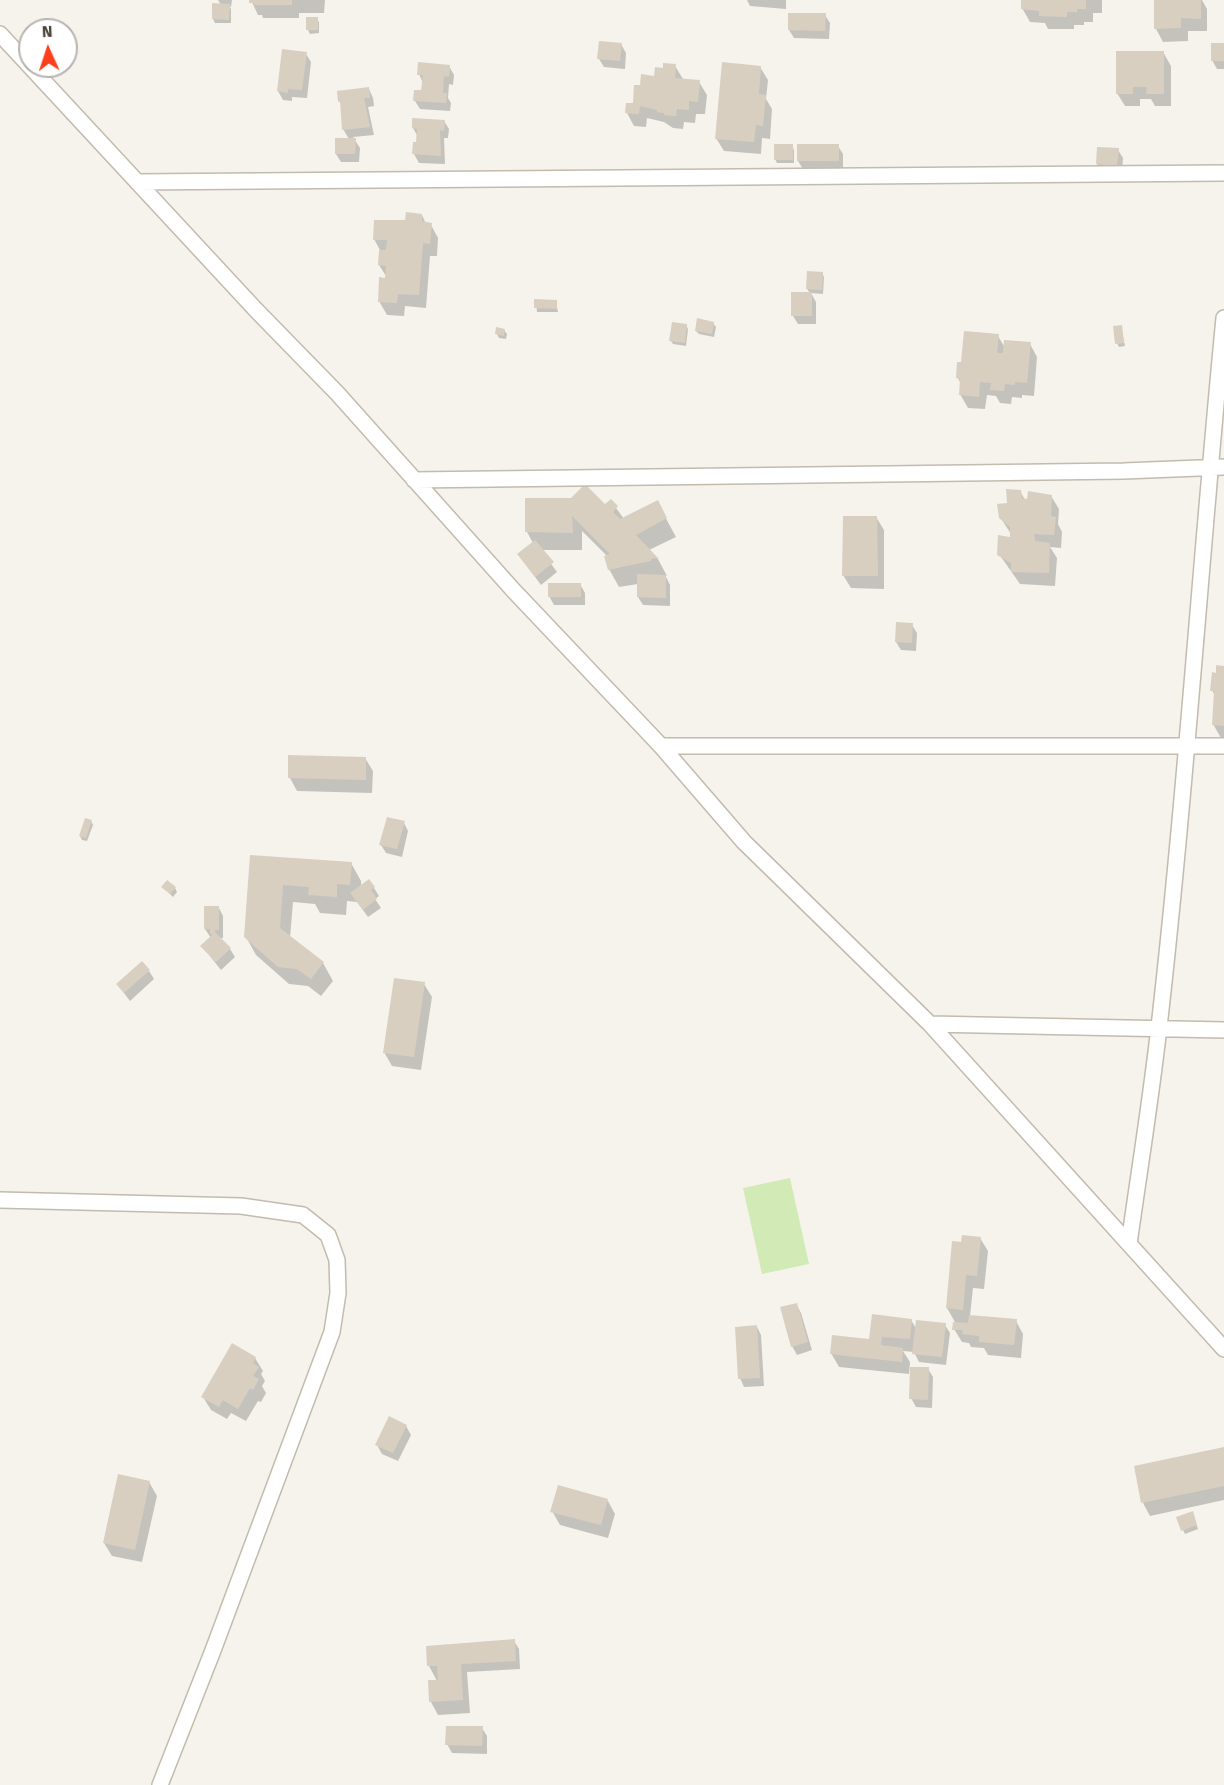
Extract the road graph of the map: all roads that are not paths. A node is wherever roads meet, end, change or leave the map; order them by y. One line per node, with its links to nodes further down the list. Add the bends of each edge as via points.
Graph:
1 (0, 34): 3 (street)
2 (1224, 173): 3 (street)
3 (137, 182): 6 (street)
4 (1224, 318): 5 (street)
5 (1217, 467): 6 (street); 8 (street)
6 (414, 480): 7 (street)
7 (662, 746): 8 (street); 10 (street, via 744,842)
8 (1188, 746): 9 (street); 11 (street)
9 (1224, 746)
10 (930, 1024): 11 (street); 14 (street)
11 (1159, 1028): 12 (street); 14 (street)
12 (1224, 1030)
13 (0, 1200): 16 (street, via 241,1206 303,1215 328,1235 337,1260 338,1293 332,1332)
14 (1129, 1244): 15 (street)
15 (1224, 1349)
16 (160, 1785)

